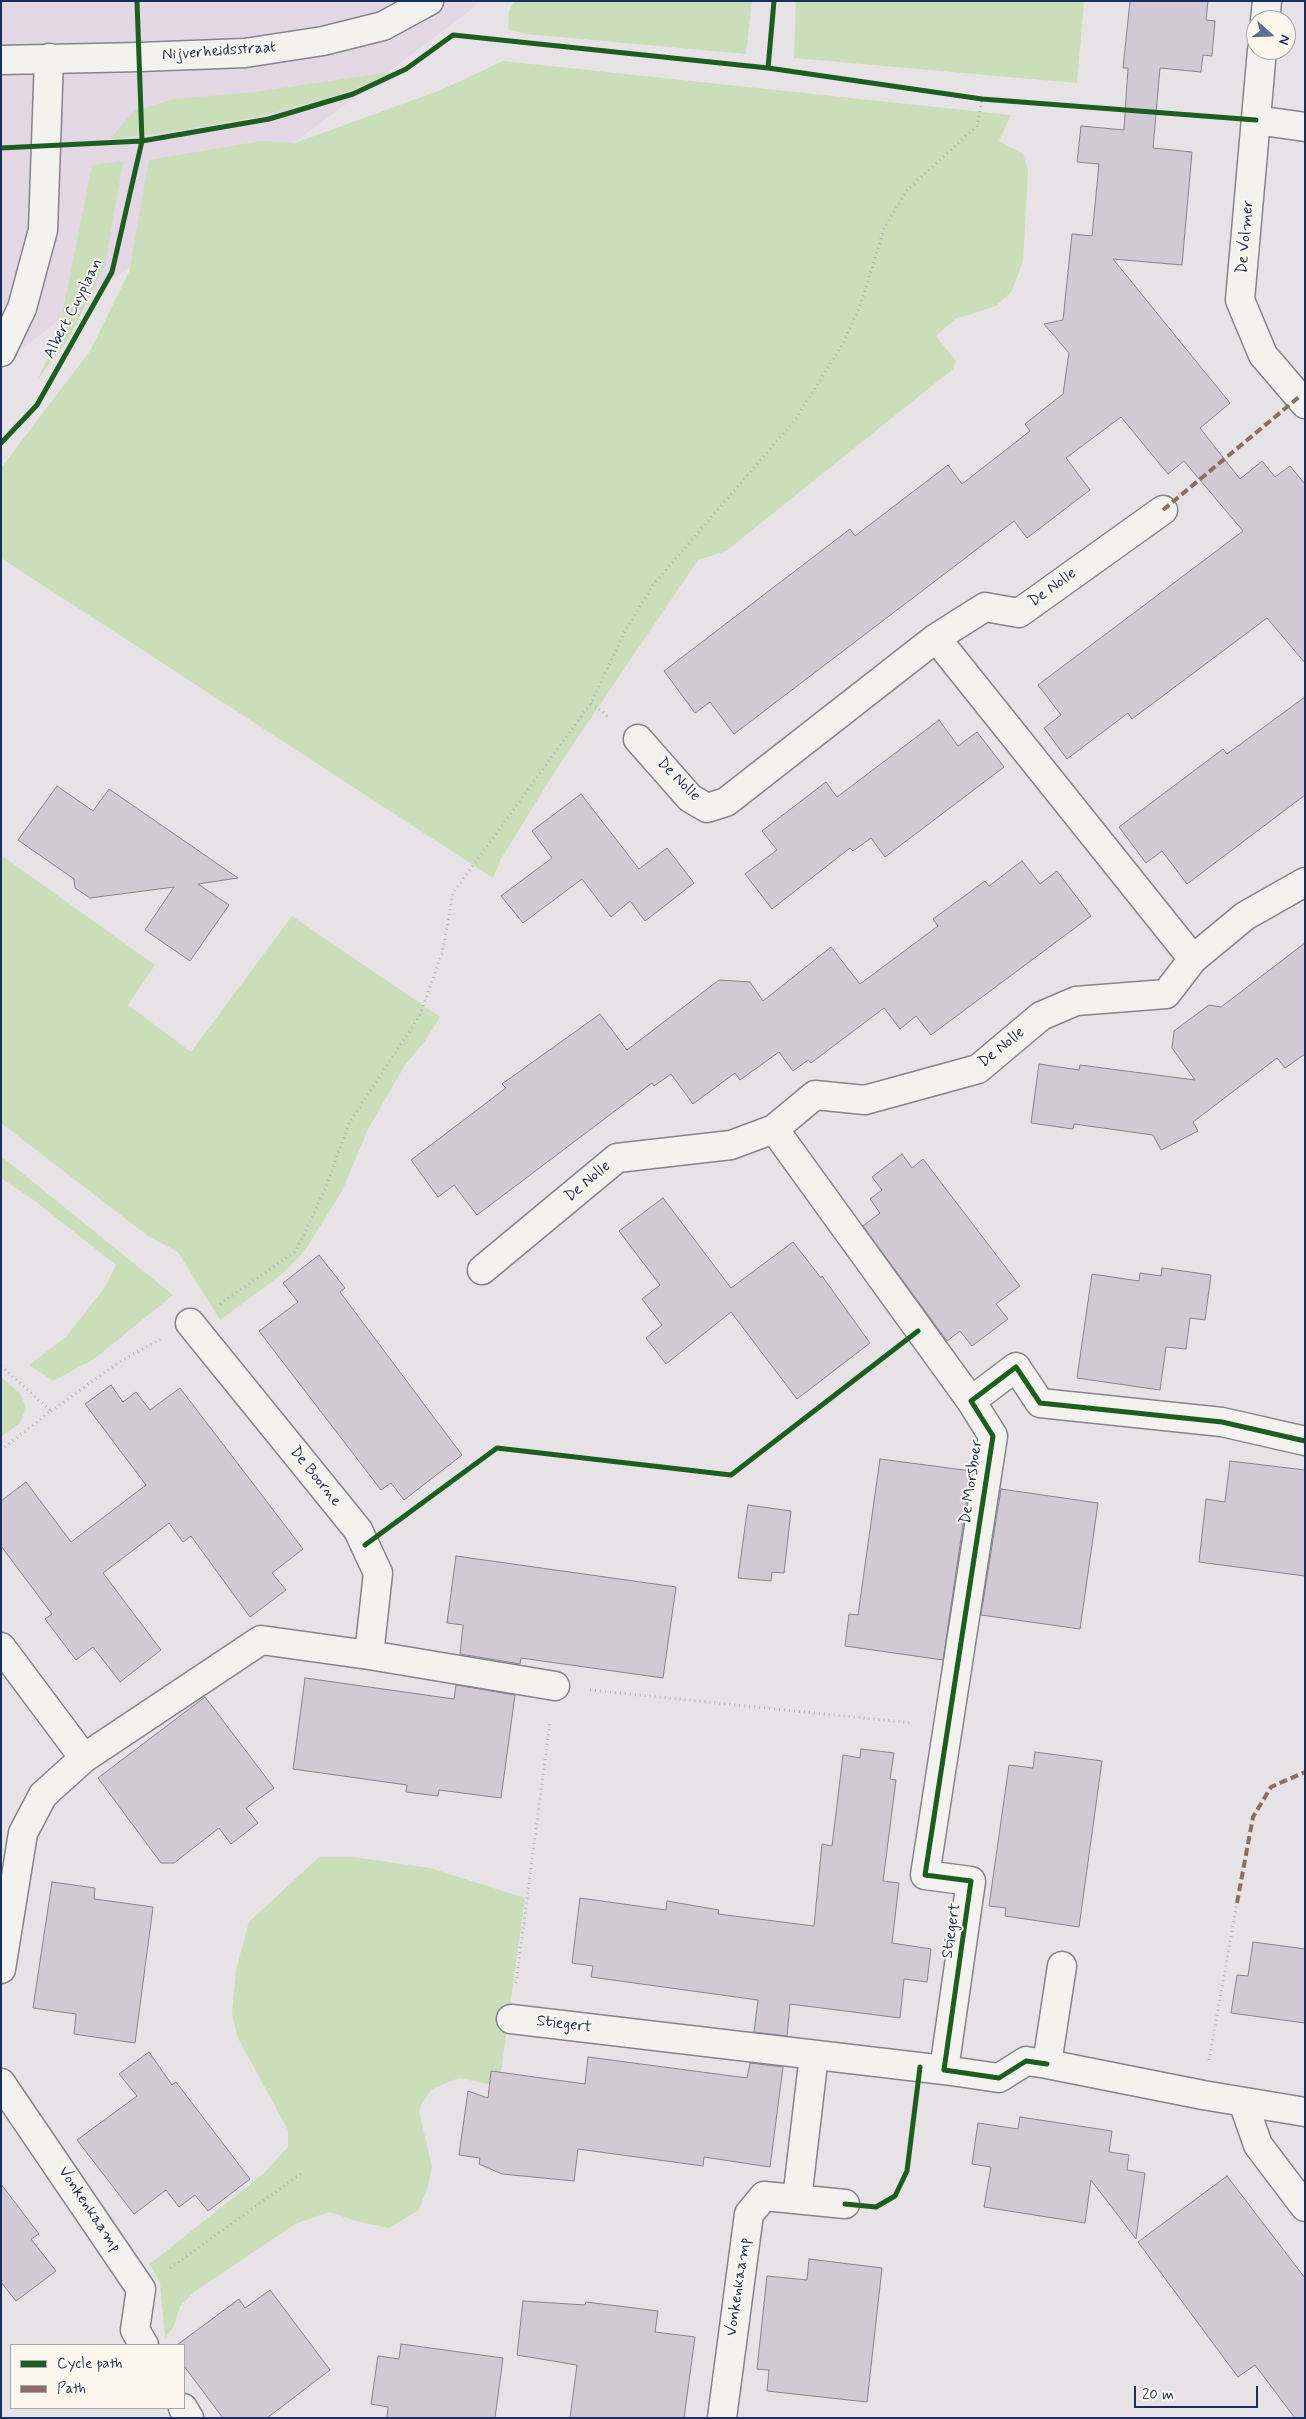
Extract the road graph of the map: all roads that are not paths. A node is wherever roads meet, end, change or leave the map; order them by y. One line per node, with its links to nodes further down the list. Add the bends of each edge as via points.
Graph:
1 (429, 1): 2 (street, Nijverheidsstraat, via 383,26 323,41 245,53)
2 (49, 58): 3 (street, Nijverheidsstraat); 7 (street, via 43,230 22,308)
3 (1, 60)
4 (1261, 60): 5 (street, De Volmer)
5 (1256, 120): 6 (street); 8 (street, De Volmer, via 1240,300 1264,355)
6 (1305, 127)
7 (1, 352)
8 (1305, 404)
9 (1162, 510): 10 (street, De Nolle, via 1018,613 985,606)
10 (936, 638): 11 (street, De Nolle, via 726,802 707,808 690,798); 13 (street)
11 (638, 739)
12 (1305, 882): 13 (street, De Nolle, via 1246,916)
13 (1192, 959): 14 (street, De Nolle, via 1166,994 1076,1001 1041,1016 978,1069 865,1100 815,1095)
14 (774, 1129): 15 (street, De Nolle, via 731,1145 617,1158); 17 (street)
15 (482, 1270)
16 (190, 1323): 20 (street, De Boorne, via 358,1530 378,1574)
17 (971, 1401): 18 (street, via 1016,1367 1040,1403 1222,1422); 22 (street, De Morsboer, via 993,1436)
18 (1305, 1441)
19 (1, 1647): 23 (street)
20 (369, 1655): 21 (street); 23 (street, via 261,1640)
21 (555, 1686)
22 (947, 1727): 29 (street, Stiegert, via 925,1875 971,1881)
23 (84, 1758): 25 (street, via 43,1795 24,1833)
24 (1062, 1966): 28 (street)
25 (1, 1969)
26 (511, 2019): 27 (street, Stiegert)
27 (814, 2055): 29 (street, Stiegert); 33 (street)
28 (1047, 2064): 29 (street, Stiegert, via 1026,2061 999,2078); 31 (street, Stiegert)
29 (944, 2070)
30 (1, 2083): 36 (street, Vonkenkaamp, via 141,2289 134,2330)
31 (1244, 2102): 32 (street, Stiegert); 35 (street, via 1258,2145)
32 (1305, 2112)
33 (797, 2199): 34 (street, Vonkenkaamp); 37 (street, Vonkenkaamp, via 764,2196 749,2214)
34 (845, 2204)
35 (1305, 2207)
36 (143, 2344)
37 (722, 2418)

